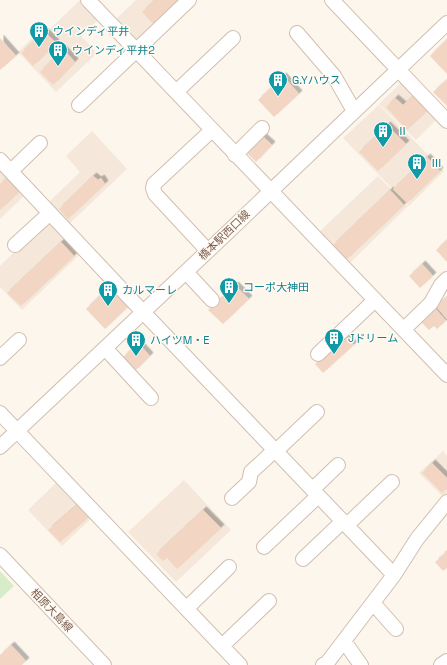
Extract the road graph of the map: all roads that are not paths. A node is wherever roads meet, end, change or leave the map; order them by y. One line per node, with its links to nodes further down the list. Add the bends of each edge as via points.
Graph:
1 (88, 0): 7 (street)
2 (189, 0): 7 (street)
3 (332, 0): 8 (street)
4 (447, 23): 8 (street, 橋本駅西口線)
5 (297, 33): 11 (street, via 334,76)
6 (234, 38): 9 (street)
7 (136, 50): 9 (street); 10 (street)
8 (398, 70): 11 (street, 橋本駅西口線); 12 (street)
9 (176, 92): 14 (street)
10 (79, 105)
11 (354, 111): 19 (street, 橋本駅西口線)
12 (447, 121)
13 (262, 128): 16 (street)
14 (212, 130): 16 (street); 22 (street, via 154,184 153,188 155,194)
15 (40, 142): 18 (street)
16 (235, 154): 19 (street)
17 (0, 160): 18 (street)
18 (11, 171): 20 (street)
19 (271, 190): 22 (street, 橋本駅西口線); 26 (street)
20 (50, 213): 21 (street); 27 (street)
21 (15, 245)
22 (208, 251): 23 (street, 橋本駅西口線)
23 (186, 272): 25 (street); 27 (street, 橋本駅西口線)
24 (447, 280): 28 (street, via 431,303)
25 (212, 300)
26 (375, 300): 28 (street); 31 (street)
27 (143, 312): 30 (street, 橋本駅西口線); 39 (street)
28 (404, 329): 33 (street)
29 (19, 340): 32 (street)
30 (105, 348): 34 (street); 37 (street, 橋本駅西口線)
31 (318, 354)
32 (0, 358)
33 (447, 375)
34 (151, 398)
35 (317, 412): 39 (street)
36 (0, 413): 37 (street)
37 (17, 430): 38 (street, 橋本駅西口線); 53 (street)
38 (0, 447)
39 (275, 450): 42 (street); 43 (street, via 251,472 249,482)
40 (338, 465): 42 (street)
41 (392, 482): 45 (street)
42 (315, 492): 45 (street); 46 (street)
43 (232, 498)
44 (447, 502): 50 (street, via 417,538)
45 (345, 523): 48 (street); 50 (street)
46 (264, 547)
47 (0, 554): 58 (street, 相原大島線)
48 (303, 559)
49 (229, 567): 53 (street)
50 (394, 575): 52 (street)
51 (269, 601): 56 (street)
52 (373, 603): 54 (street); 55 (street)
53 (187, 608): 56 (street)
54 (396, 629)
55 (344, 641): 60 (street); 61 (street)
56 (222, 646): 59 (street)
57 (447, 661): 62 (street)
58 (104, 665)
59 (240, 665)
60 (323, 665)
61 (361, 665)
62 (442, 665)

